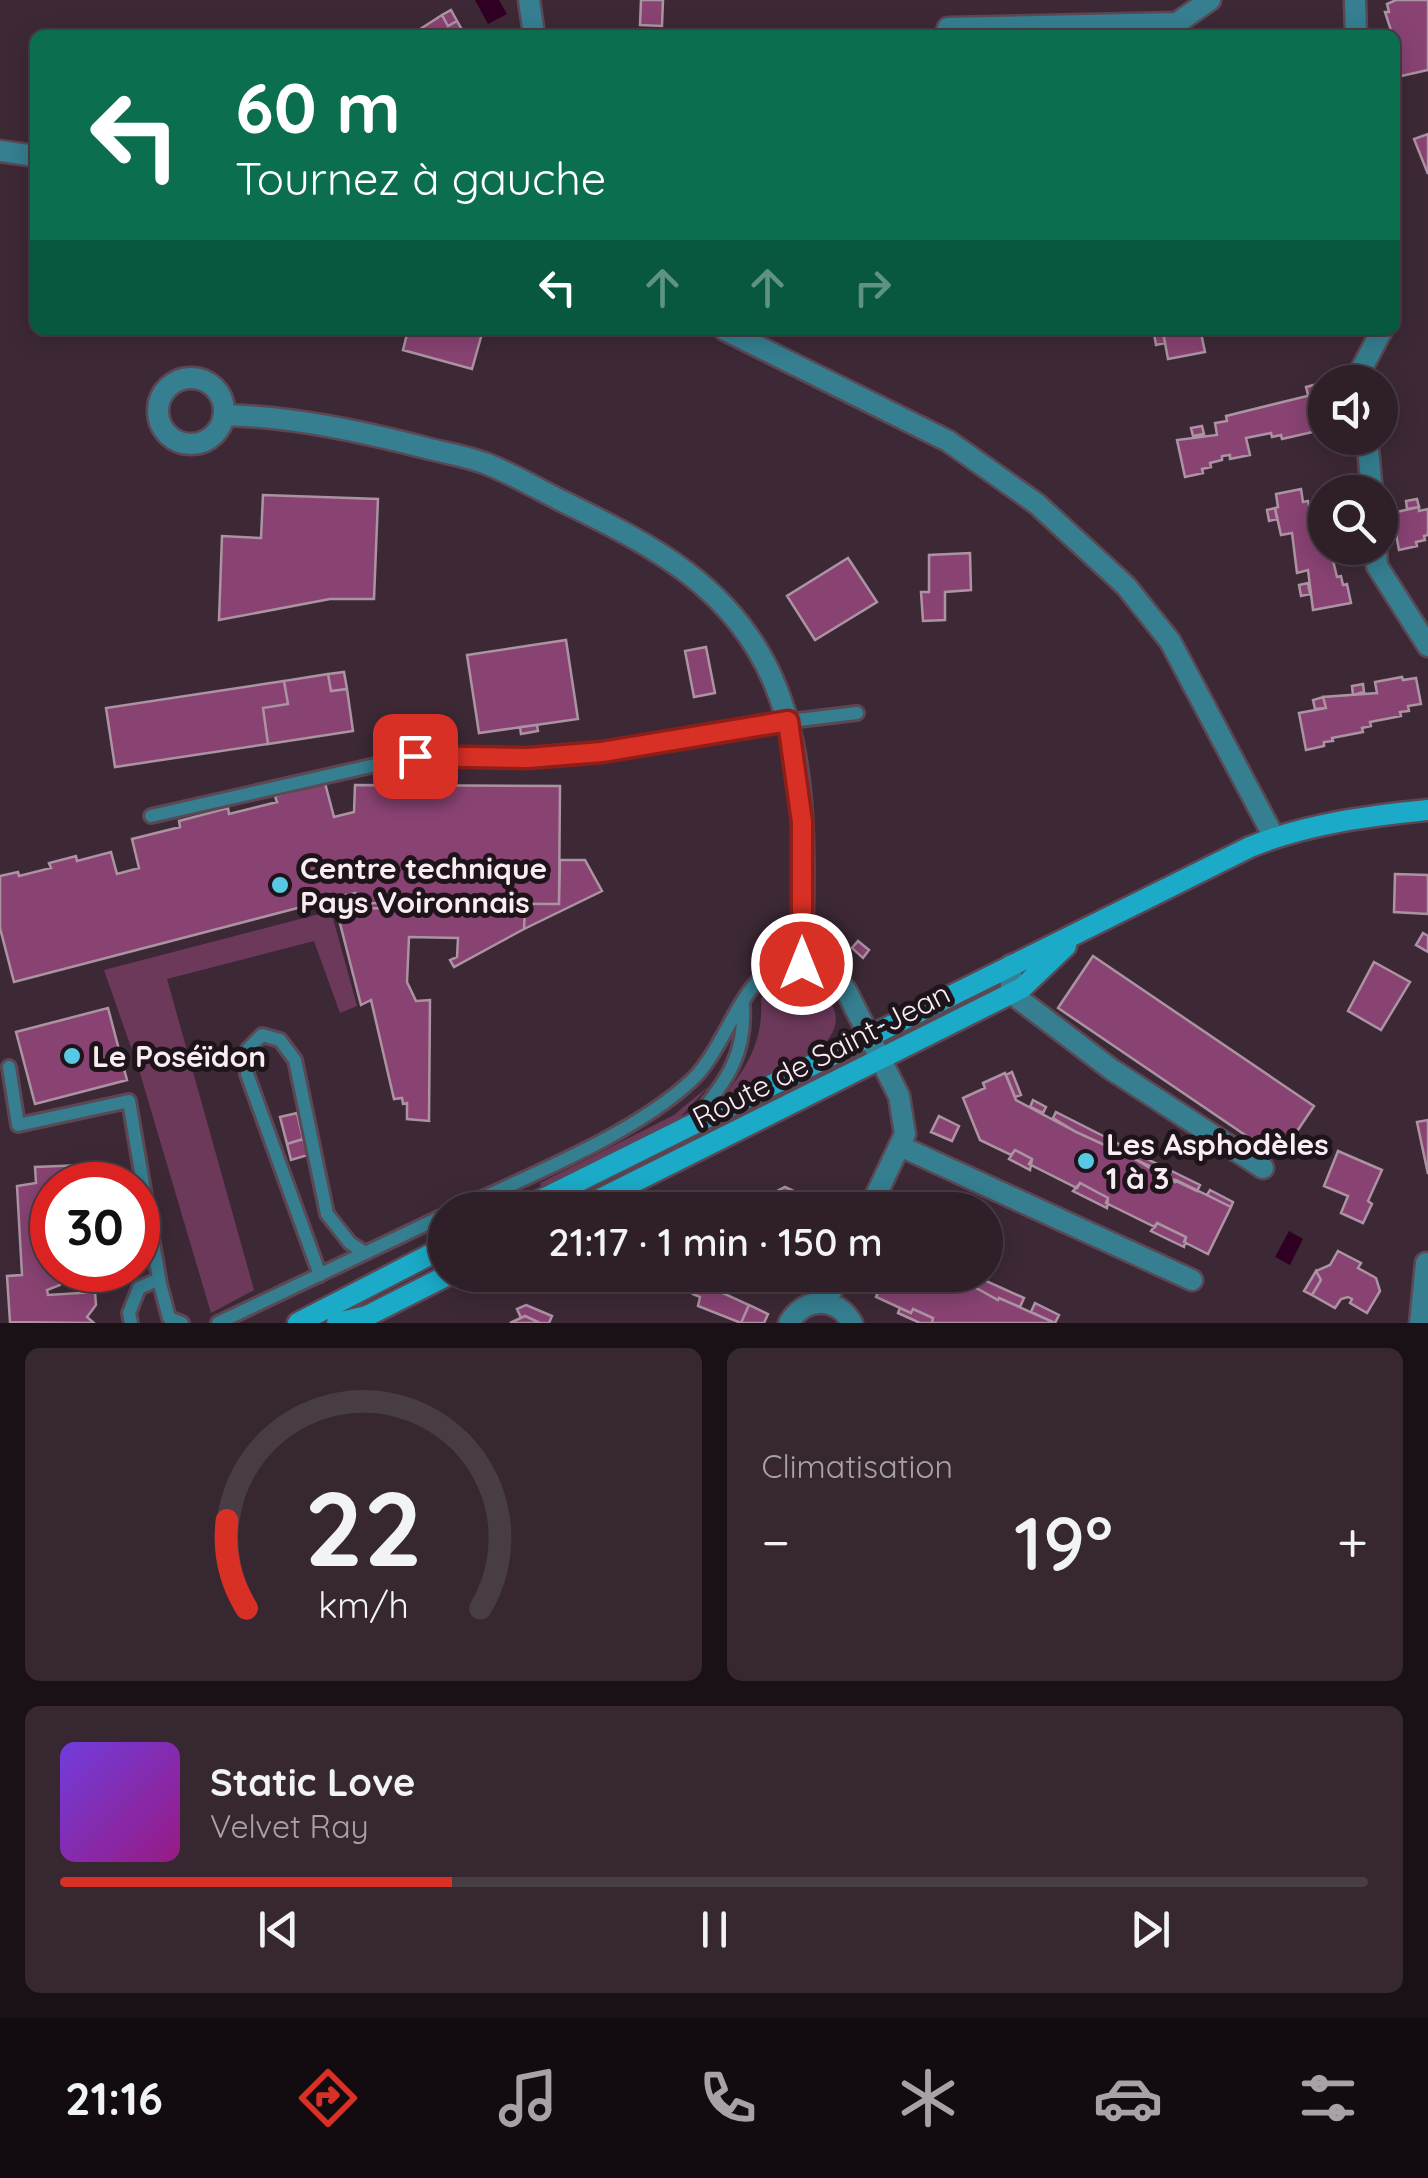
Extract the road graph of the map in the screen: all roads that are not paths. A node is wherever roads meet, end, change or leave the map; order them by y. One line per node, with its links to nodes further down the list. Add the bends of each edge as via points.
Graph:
1 (529, 0): 4 (street)
2 (1210, 0): 5 (street, via 1178,23)
3 (1355, 0): 6 (street)
4 (533, 30)
5 (947, 30)
6 (1356, 30)
7 (0, 152): 8 (street)
8 (30, 155)
9 (735, 335): 19 (street, via 948,441 1063,527 1126,586 1170,641)
10 (1379, 335): 11 (street)
11 (1364, 365)
12 (224, 415): 16 (street, via 348,428 486,463 607,523 684,567 721,601 751,639)
13 (1377, 565): 14 (street)
14 (1428, 646)
15 (857, 712): 16 (lane)
16 (788, 721): 18 (lane, via 602,752 415,756); 21 (street, via 802,822)
17 (1428, 810): 19 (main road, Route de Saint-Jean)
18 (152, 816)
19 (1274, 837): 20 (main road, Route de Saint-Jean)
20 (1079, 935): 22 (main road, Route de Saint-Jean); 23 (main road, Route de Saint-Jean)
21 (802, 964): 24 (lane, via 774,968); 25 (street, via 825,969 846,990)
22 (1010, 965): 23 (street); 25 (main road, Route de Saint-Jean)
23 (1011, 993): 26 (main road, Route de Saint-Jean); 31 (street, via 1110,1069)
24 (743, 1002): 28 (lane, via 745,1033 731,1073); 32 (lane, via 719,1048 667,1101)
25 (870, 1036): 26 (street); 28 (main road, Route de Saint-Jean)
26 (880, 1060): 29 (street, via 899,1096 905,1134); 34 (main road, Route de Saint-Jean)
27 (10, 1067): 30 (lane, via 18,1125 129,1101)
28 (691, 1126): 33 (main road, Route de Saint-Jean)
29 (900, 1146): 35 (street); 41 (street)
30 (139, 1162)
31 (1263, 1168)
32 (493, 1192)
33 (557, 1192)
34 (614, 1192)
35 (878, 1192)
36 (428, 1223): 37 (lane)
37 (365, 1253): 40 (lane); 40 (lane, via 327,1214 295,1060 280,1040 262,1036 248,1049 248,1074)
38 (428, 1257): 50 (main road)
39 (1426, 1262): 54 (street)
40 (320, 1275): 49 (lane)
41 (1192, 1280)
42 (160, 1283): 48 (lane, via 170,1318)
43 (428, 1285): 51 (main road)
44 (137, 1292): 47 (lane)
45 (831, 1292): 46 (street)
46 (826, 1302): 52 (street, via 800,1308); 53 (street)
47 (131, 1323)
48 (182, 1323)
49 (218, 1323)
50 (298, 1323)
51 (337, 1323)
52 (789, 1323)
53 (852, 1323)
54 (1420, 1323)

